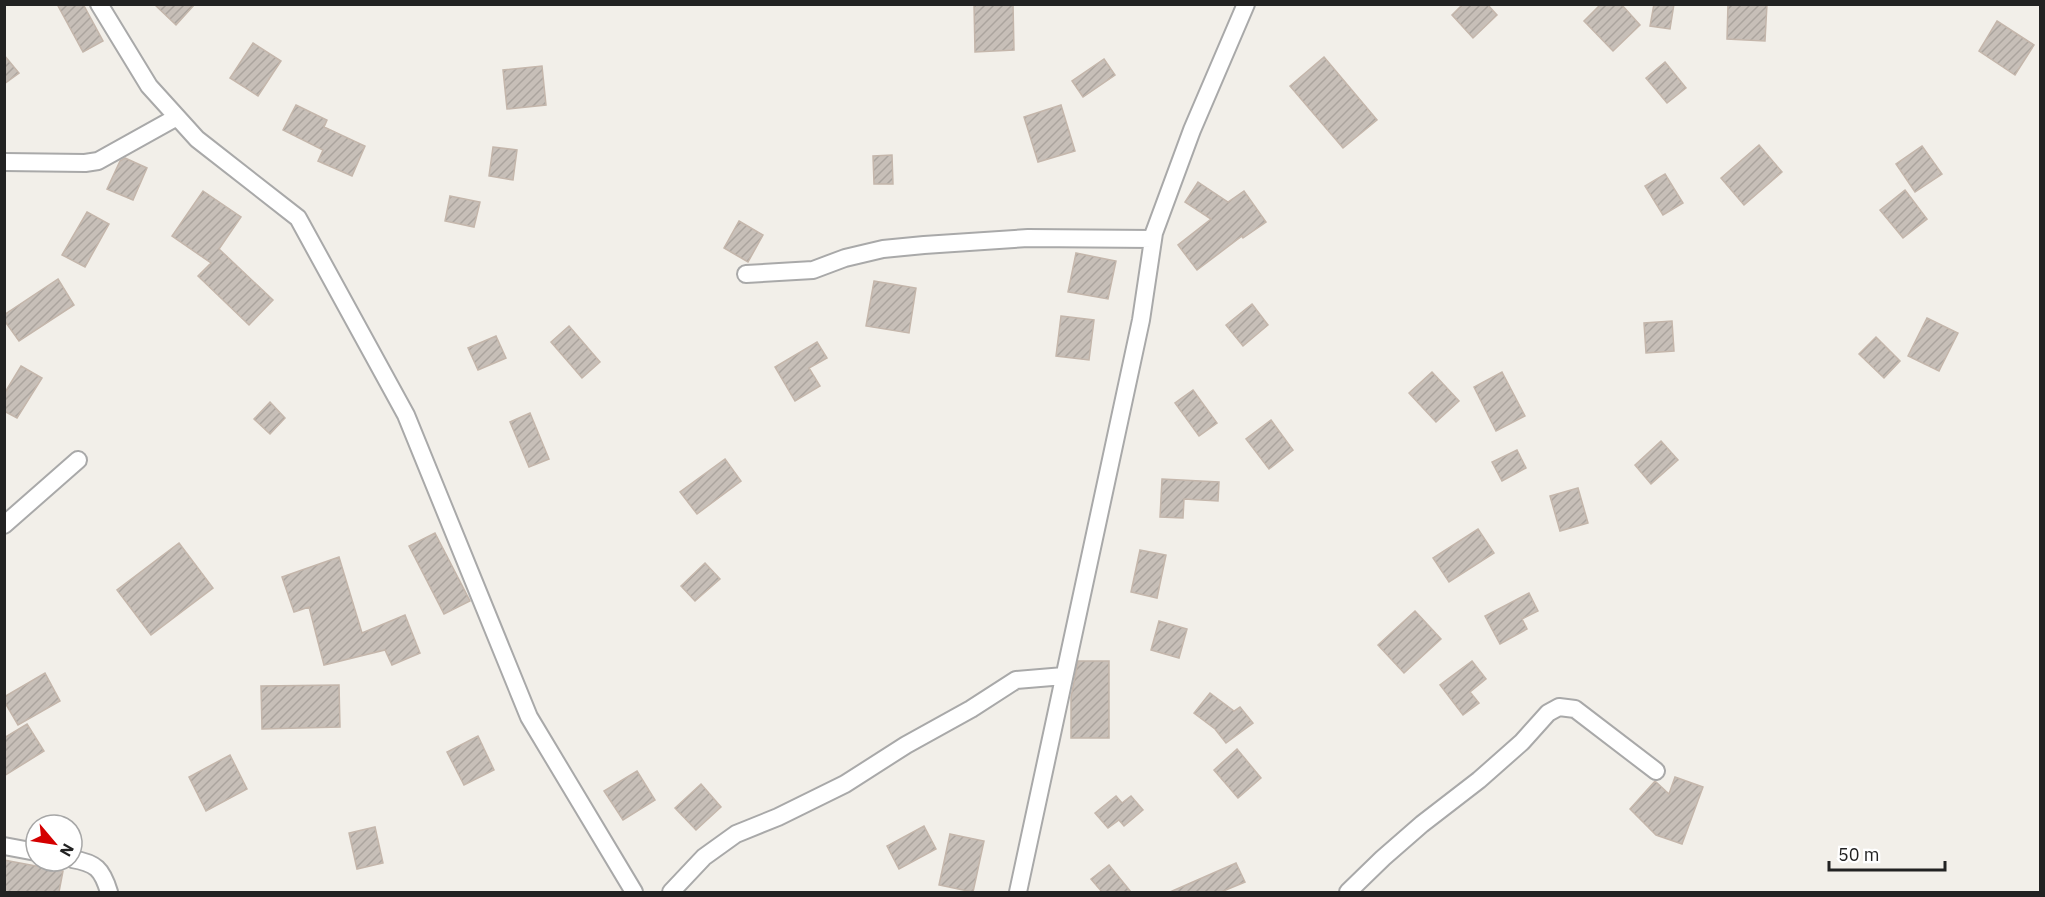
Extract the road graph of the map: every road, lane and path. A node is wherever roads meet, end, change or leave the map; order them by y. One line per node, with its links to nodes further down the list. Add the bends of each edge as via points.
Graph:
1 (99, 4): 3 (street, via 149,86)
2 (1246, 4): 5 (street, via 1192,129)
3 (177, 117): 4 (street, via 98,161); 15 (street, via 197,139 298,218 406,415 529,717)
4 (4, 162)
5 (1153, 239): 6 (street, via 1028,238 924,245 883,249 813,270); 9 (street, via 1141,320)
6 (746, 274)
7 (78, 460): 8 (street)
8 (4, 525)
9 (1064, 676): 16 (street, via 1016,680 845,784 736,834 704,857); 17 (street)
10 (1656, 771): 18 (street, via 1575,709 1559,707)
11 (4, 846): 12 (street)
12 (24, 850)
13 (84, 861): 14 (street, via 99,869)
14 (109, 892)
15 (634, 892)
16 (671, 892)
17 (1018, 892)
18 (1348, 892)

